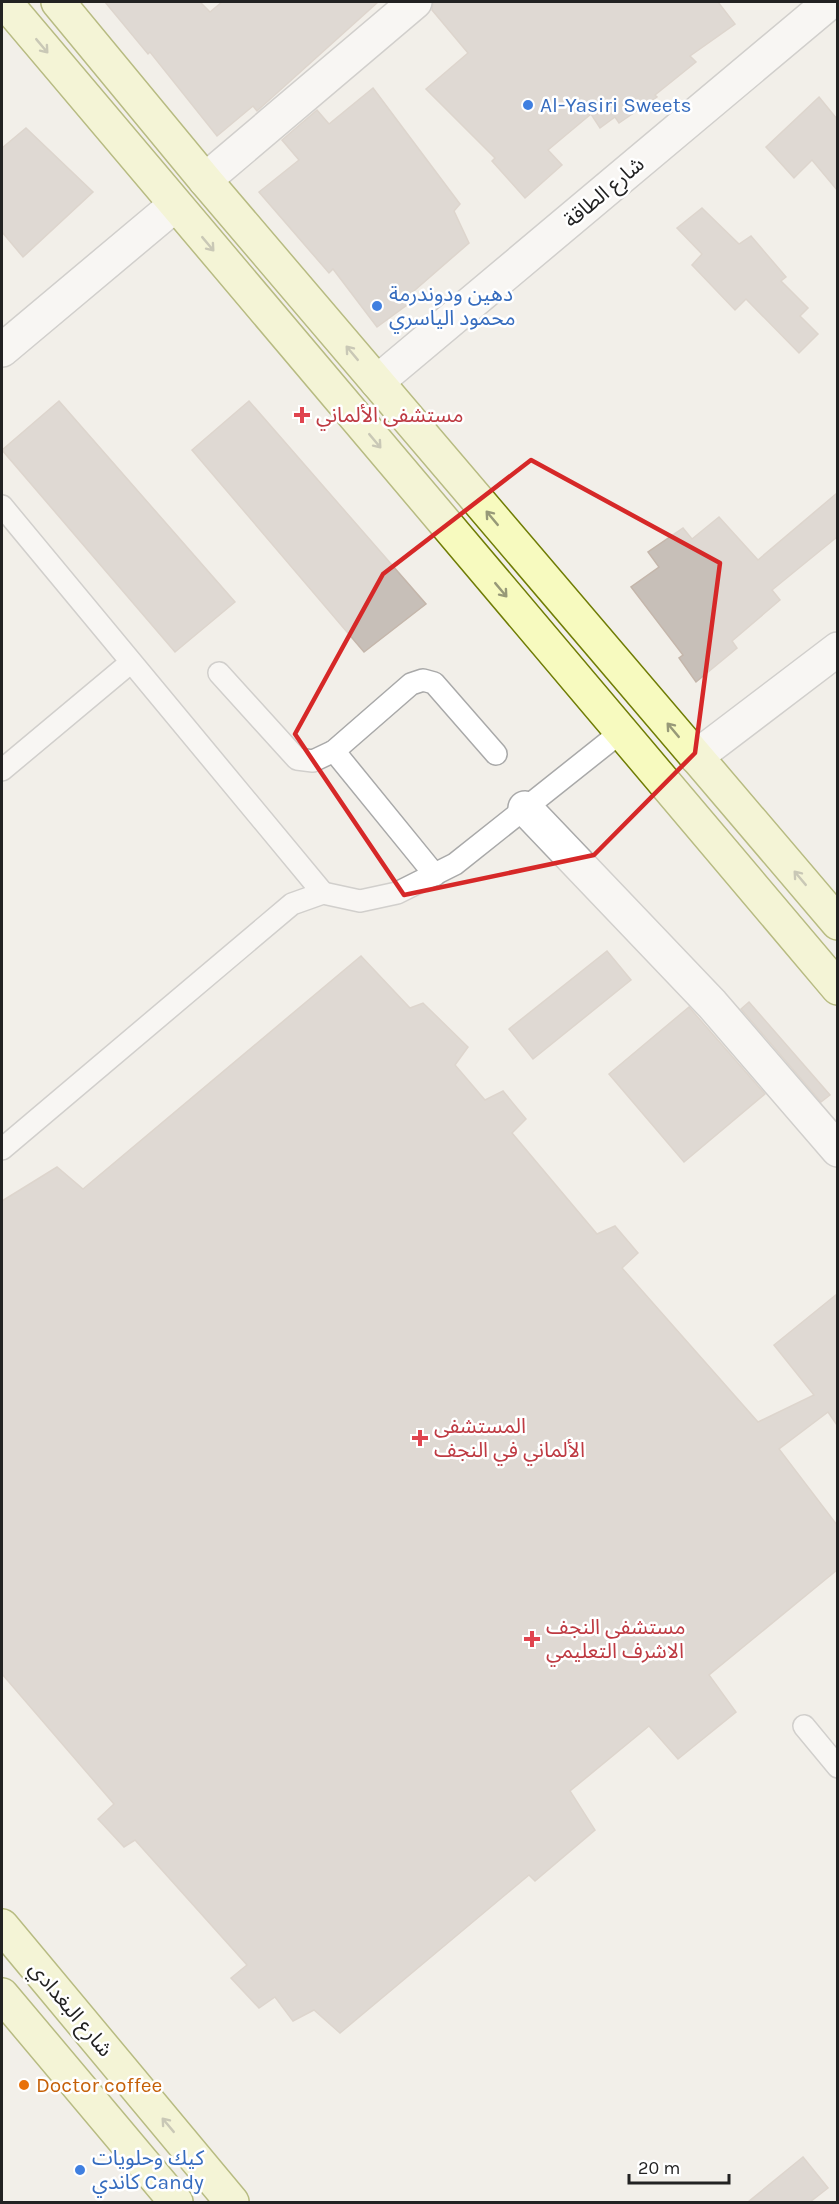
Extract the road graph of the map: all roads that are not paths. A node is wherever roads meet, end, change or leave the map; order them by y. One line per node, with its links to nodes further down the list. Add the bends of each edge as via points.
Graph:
1 (5, 2): 6 (street, one-way to 6)
2 (57, 2): 5 (street)
3 (415, 2): 5 (street)
4 (830, 2): 8 (street, شارع الطاقة)
5 (205, 180): 8 (street, one-way to 5)
6 (175, 205): 7 (street); 13 (street, one-way to 13)
7 (2, 350)
8 (377, 382): 16 (street, one-way to 8)
9 (2, 506): 11 (lane)
10 (837, 649): 16 (street)
11 (130, 663): 17 (lane); 20 (lane)
12 (219, 673): 14 (lane, via 297,759 313,761)
13 (621, 732): 18 (lane); 22 (street)
14 (334, 751): 15 (lane, via 411,684 423,680 434,683); 19 (lane)
15 (496, 754)
16 (696, 757): 21 (street, one-way to 16)
17 (2, 770)
18 (525, 808): 19 (lane, via 455,864); 24 (street, via 712,1004)
19 (435, 875): 20 (lane, via 397,893 360,901)
20 (323, 893): 23 (lane, via 292,904)
21 (837, 923)
22 (837, 988)
23 (2, 1149)
24 (837, 1150)
25 (804, 1726): 26 (lane)
26 (837, 1767)
27 (2, 1926): 28 (street, شارع البغدادي)
28 (33, 1963): 29 (street, via 33,1978 25,1988); 30 (street, شارع البغدادي)
29 (2, 1994): 31 (street, شارع البغدادي)
30 (86, 2026): 31 (street, via 62,2029 53,2038); 33 (street, شارع البغدادي, one-way to 30)
31 (52, 2055): 32 (street, شارع البغدادي)
32 (176, 2202)
33 (232, 2202)

